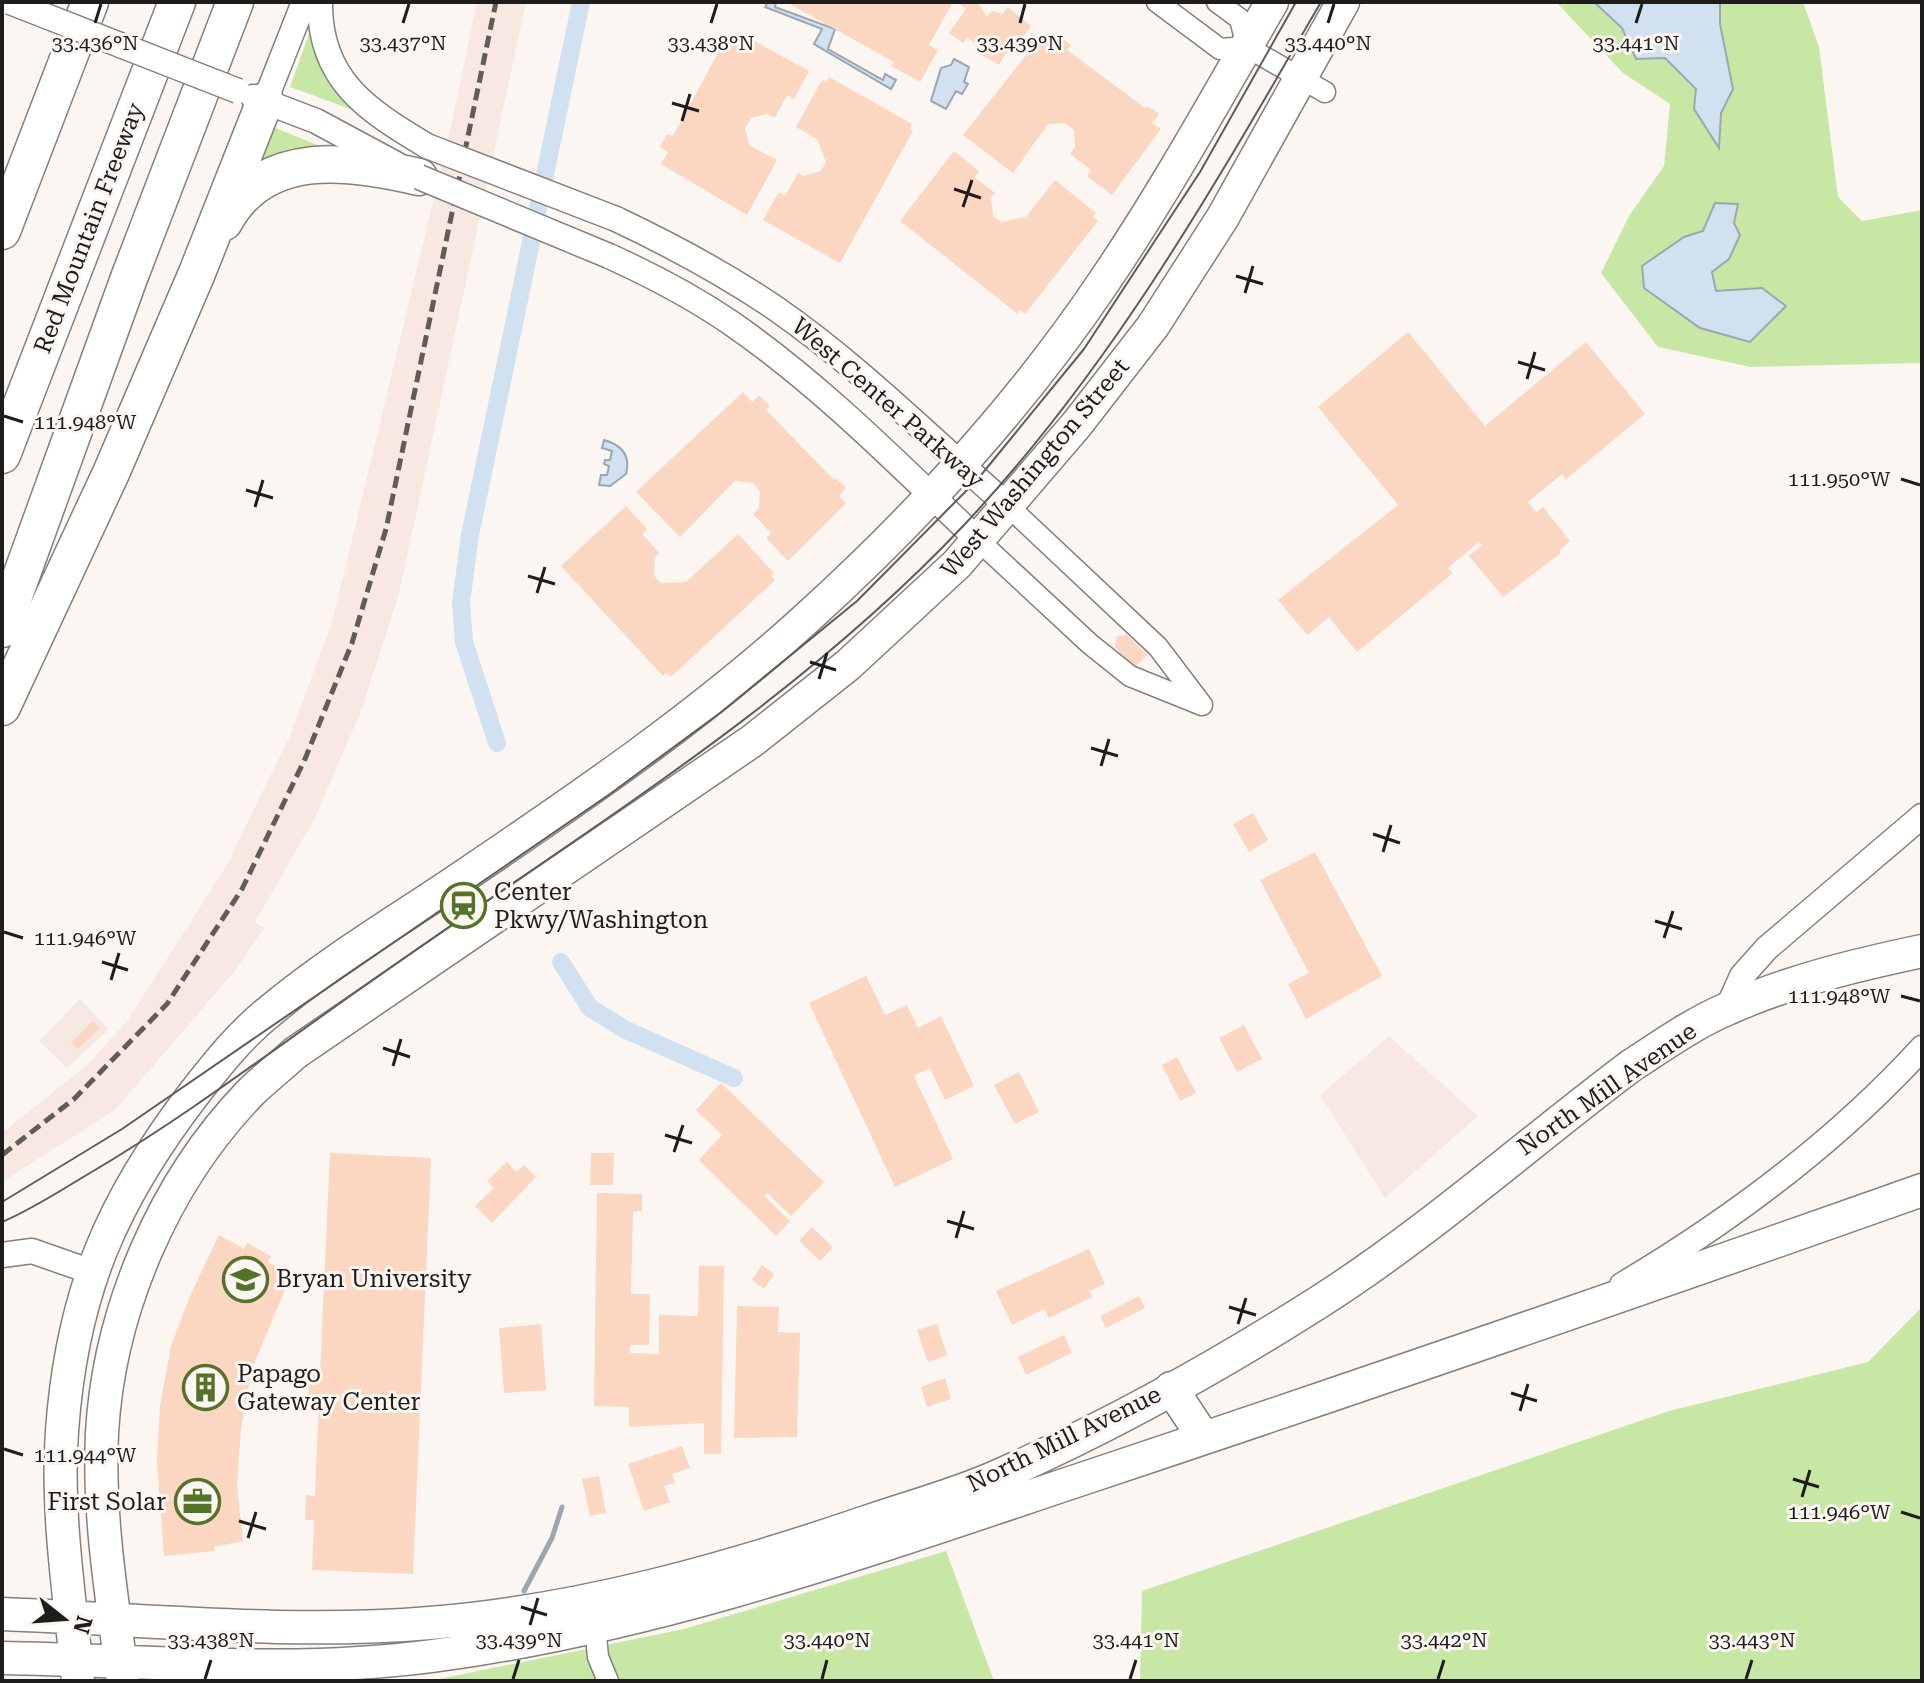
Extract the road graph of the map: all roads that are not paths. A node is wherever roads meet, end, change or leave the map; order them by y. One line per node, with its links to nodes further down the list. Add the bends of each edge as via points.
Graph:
1 (10, 2): 13 (street, West Center Parkway, bridge)
2 (90, 2): 15 (highway)
3 (177, 2): 17 (highway, Red Mountain Freeway)
4 (235, 2): 22 (highway)
5 (304, 2): 13 (street)
6 (320, 2): 14 (street, via 327,50 348,88)
7 (1157, 2): 11 (street, via 1220,49)
8 (1217, 2): 11 (street, via 1240,19)
9 (1272, 2): 11 (main road)
10 (1343, 2): 12 (main road, West Washington Street)
11 (1247, 47): 12 (street); 18 (main road, via 1100,289)
12 (1313, 85): 20 (main road, West Washington Street, via 1153,326)
13 (251, 96): 14 (street, West Center Parkway); 16 (highway)
14 (423, 162): 16 (highway, via 307,165 275,175 245,195 228,215); 18 (street, West Center Parkway, bridge, via 616,219 680,250 776,308 867,380); 19 (street, West Center Parkway, bridge, via 681,292 753,339)
15 (2, 231)
16 (197, 273): 23 (highway)
17 (2, 455)
18 (958, 464): 19 (main road); 20 (street, West Center Parkway)
19 (930, 495): 21 (street, West Center Parkway); 30 (main road, via 810,616 704,708 335,962 240,1037 147,1157 114,1213)
20 (1008, 506): 21 (main road, West Washington Street); 21 (street, West Center Parkway, via 1158,647 1202,705 1130,676)
21 (978, 540): 37 (main road, West Washington Street, via 808,698 320,1035 250,1093 226,1121 149,1245 115,1350 102,1431)
22 (2, 629)
23 (2, 707)
24 (1922, 816): 26 (street, via 1767,948 1742,976)
25 (1922, 951): 26 (main road, North Mill Avenue, via 1809,979)
26 (1727, 1009): 32 (main road, North Mill Avenue, via 1632,1065 1321,1301)
27 (1922, 1048): 31 (street, via 1860,1110 1768,1188 1689,1244)
28 (1922, 1190): 31 (main road, North Mill Avenue)
29 (2, 1255): 30 (street, via 32,1251)
30 (92, 1272): 36 (main road, via 70,1365 62,1432 62,1518)
31 (1576, 1312): 33 (main road, North Mill Avenue)
32 (1171, 1388): 33 (main road); 34 (main road, North Mill Avenue, via 994,1478)
33 (1204, 1438): 34 (main road, North Mill Avenue, via 723,1597)
34 (594, 1613): 37 (main road, North Mill Avenue, via 426,1624); 40 (main road, North Mill Avenue, via 441,1655); 41 (street, via 598,1657)
35 (2, 1614): 36 (main road, North Mill Avenue)
36 (71, 1618): 37 (main road, North Mill Avenue); 39 (main road)
37 (114, 1622): 40 (main road, West Washington Street)
38 (2, 1658): 39 (main road, North Mill Avenue)
39 (77, 1670): 40 (main road, North Mill Avenue)
40 (122, 1672)
41 (608, 1681)

